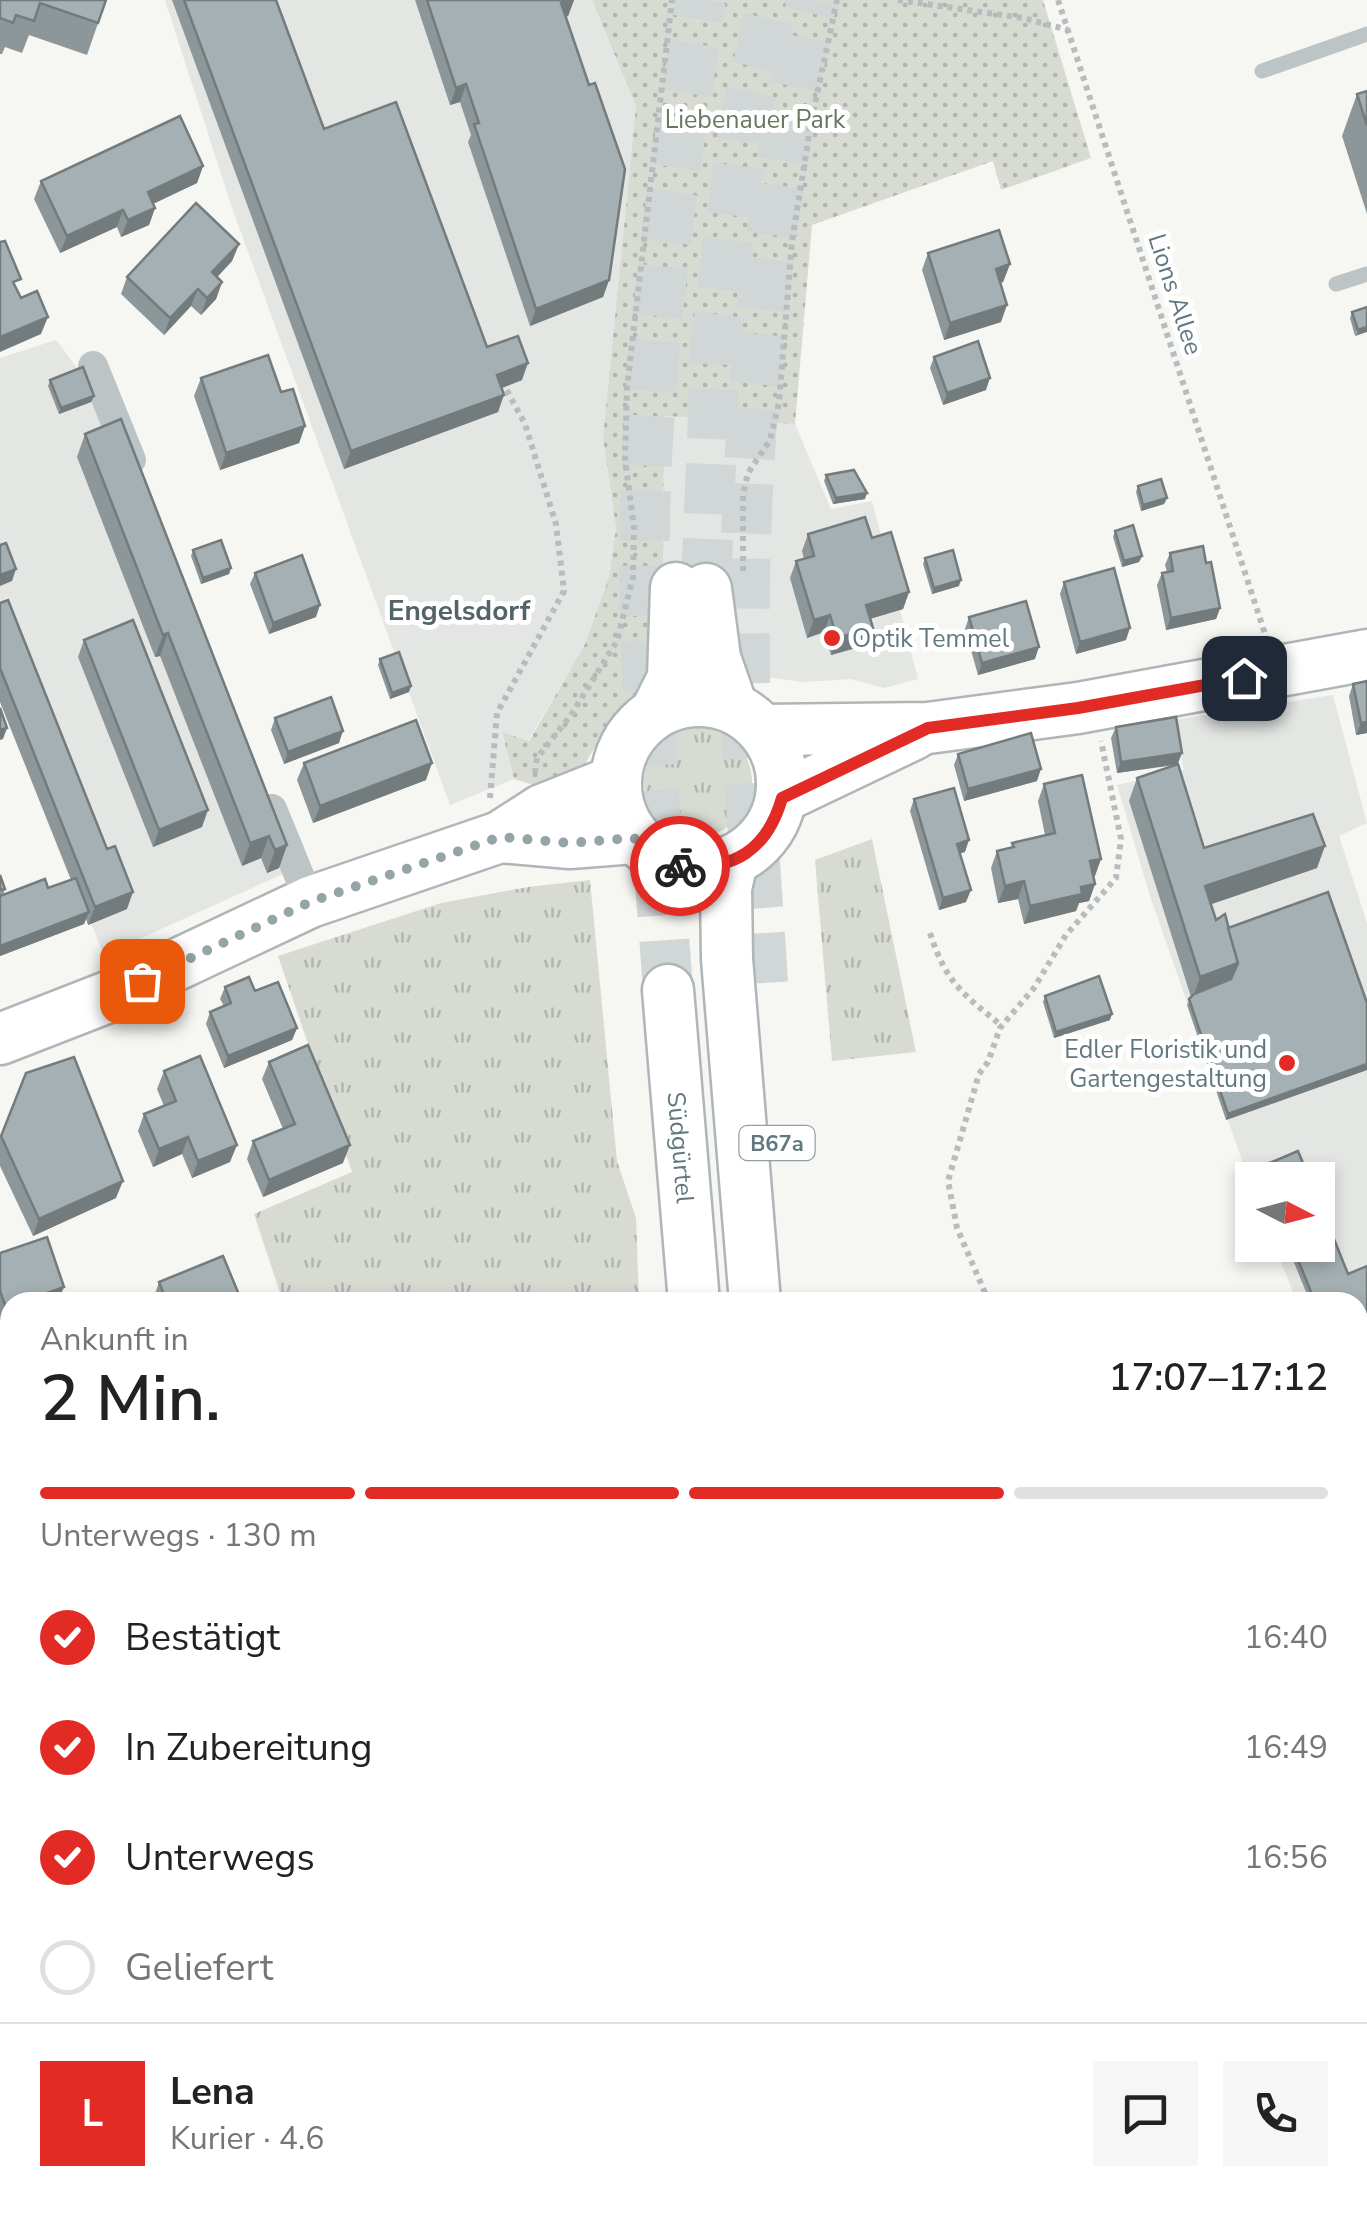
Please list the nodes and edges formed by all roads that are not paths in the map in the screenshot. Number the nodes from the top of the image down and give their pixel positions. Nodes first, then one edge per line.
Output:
1 (1367, 34) edge
2 (1262, 71) dead end
3 (1367, 274) edge
4 (1336, 284) dead end
5 (92, 366) dead end
6 (144, 493) edge
7 (1367, 654) edge
8 (656, 712) junction
9 (747, 718) junction
10 (928, 728) junction
11 (615, 782) junction
12 (262, 784) edge
13 (782, 798) junction
14 (498, 837) junction
15 (634, 838) junction
16 (732, 862) junction
17 (678, 866) junction
18 (310, 902) junction
19 (763, 983) tunnel mouth
20 (668, 990) tunnel mouth
21 (0, 1038) edge
22 (693, 1292) edge
23 (724, 1292) edge
24 (754, 1292) edge
25 (789, 1292) edge

1 - 2 lane
3 - 4 lane
5 - 6 street
7 - 10 main road
8 - 9 main road
8 - 9 main road
8 - 11 main road
9 - 10 main road
9 - 13 main road
10 - 13 main road
11 - 14 main road
11 - 15 main road
12 - 18 street
13 - 16 main road
14 - 15 main road
14 - 18 main road
15 - 17 main road
16 - 17 main road
16 - 24 main road
17 - 23 main road
18 - 21 main road
19 - 25 main road, B67a
20 - 22 main road, Südgürtel

